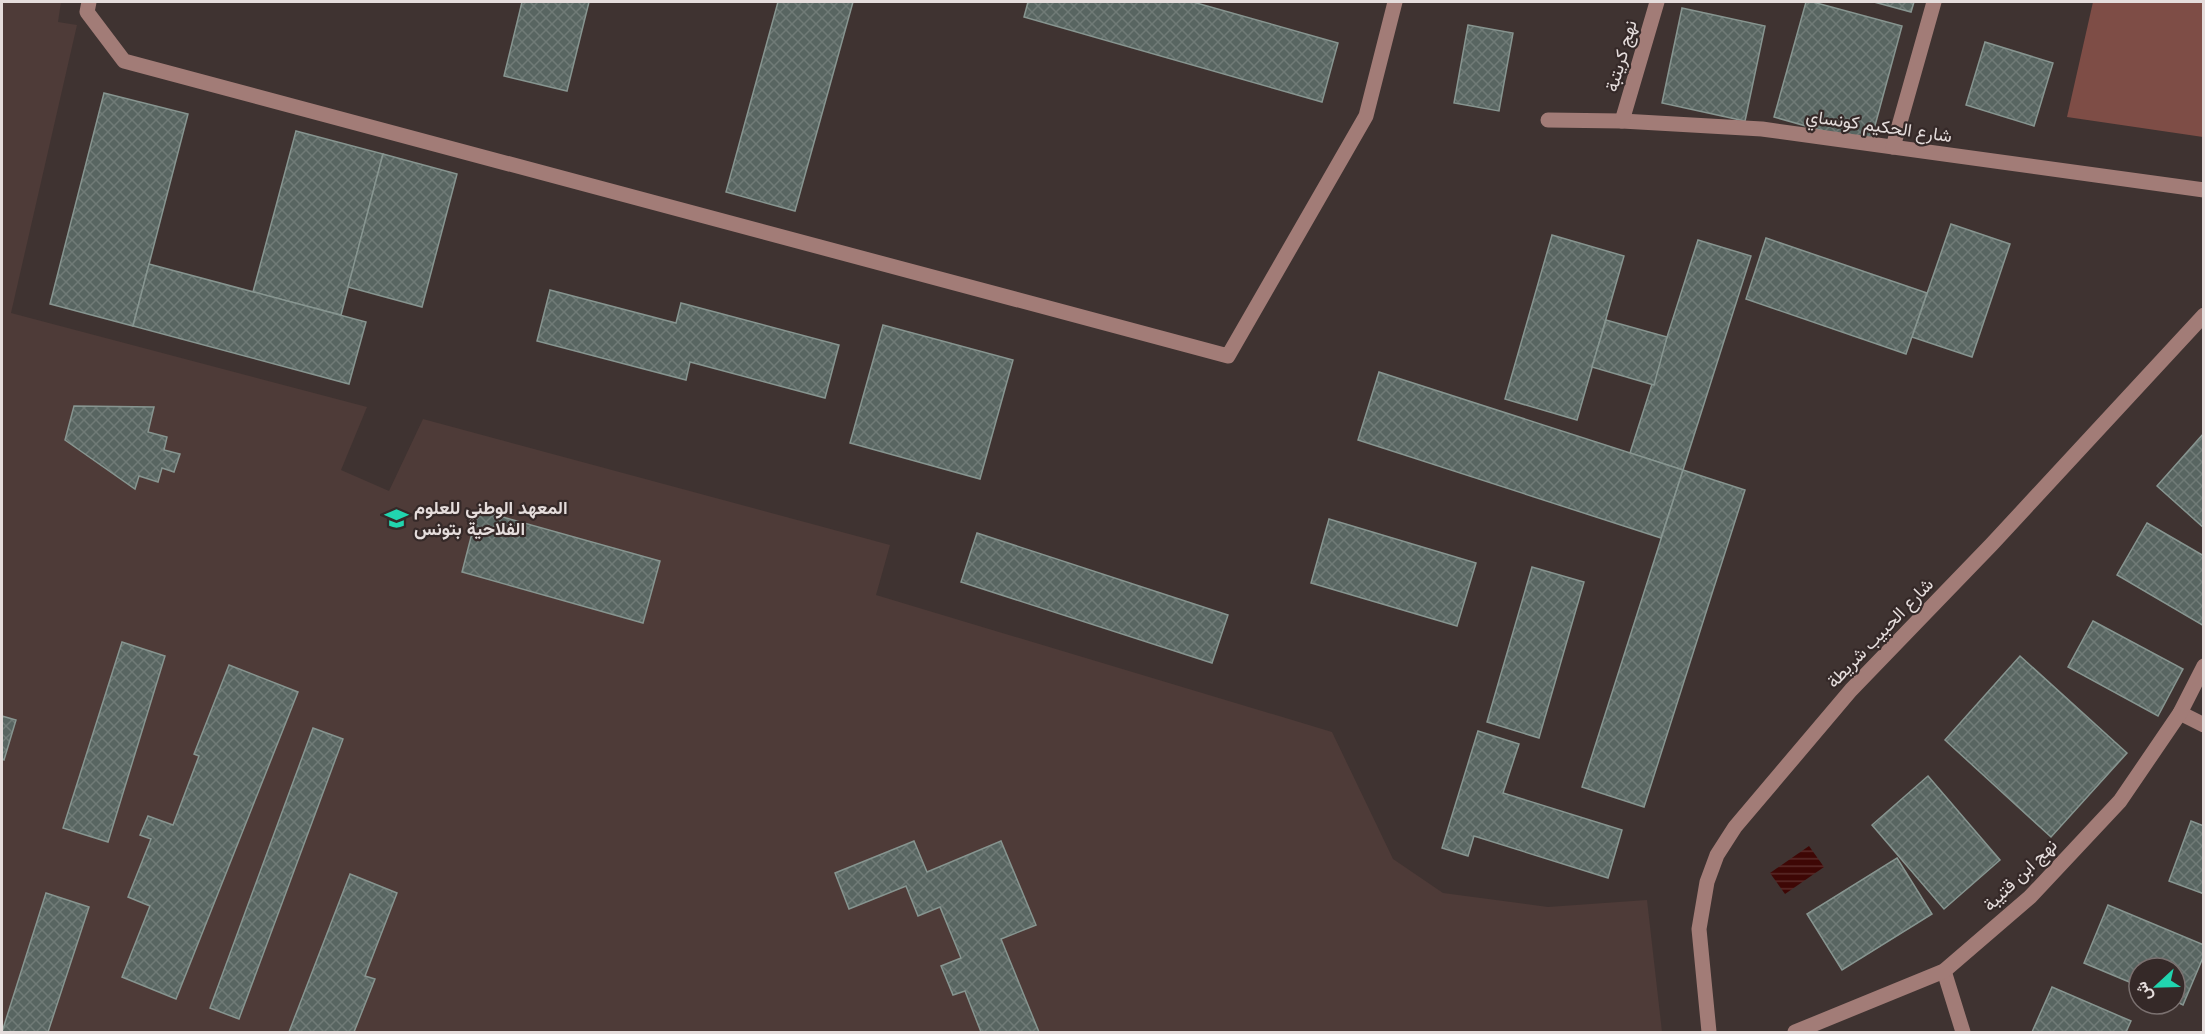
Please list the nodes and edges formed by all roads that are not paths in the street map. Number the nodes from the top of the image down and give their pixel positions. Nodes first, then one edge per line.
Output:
1 (89, 2) edge
2 (1395, 2) edge
3 (1657, 2) edge
4 (1934, 2) edge
5 (1548, 120) dead end
6 (1622, 121) junction
7 (1893, 147) junction
8 (2204, 190) edge
9 (2204, 315) edge
10 (2204, 666) edge
11 (2180, 713) junction
12 (2204, 725) edge
13 (1944, 971) junction
14 (1708, 1032) edge
15 (1796, 1032) edge
16 (1964, 1032) edge

1 - 2 street
3 - 6 street, نهج كريتبة
4 - 7 street
5 - 6 street, شارع الحكيم كونساي
6 - 7 street, شارع الحكيم كونساي
7 - 8 street, شارع الحكيم كونساي
9 - 14 street, شارع الحبيب شريطة
10 - 11 street, نهج ابن قتيبة
11 - 12 street
11 - 13 street, نهج ابن قتيبة
13 - 15 street, نهج ابن قتيبة
13 - 16 street

